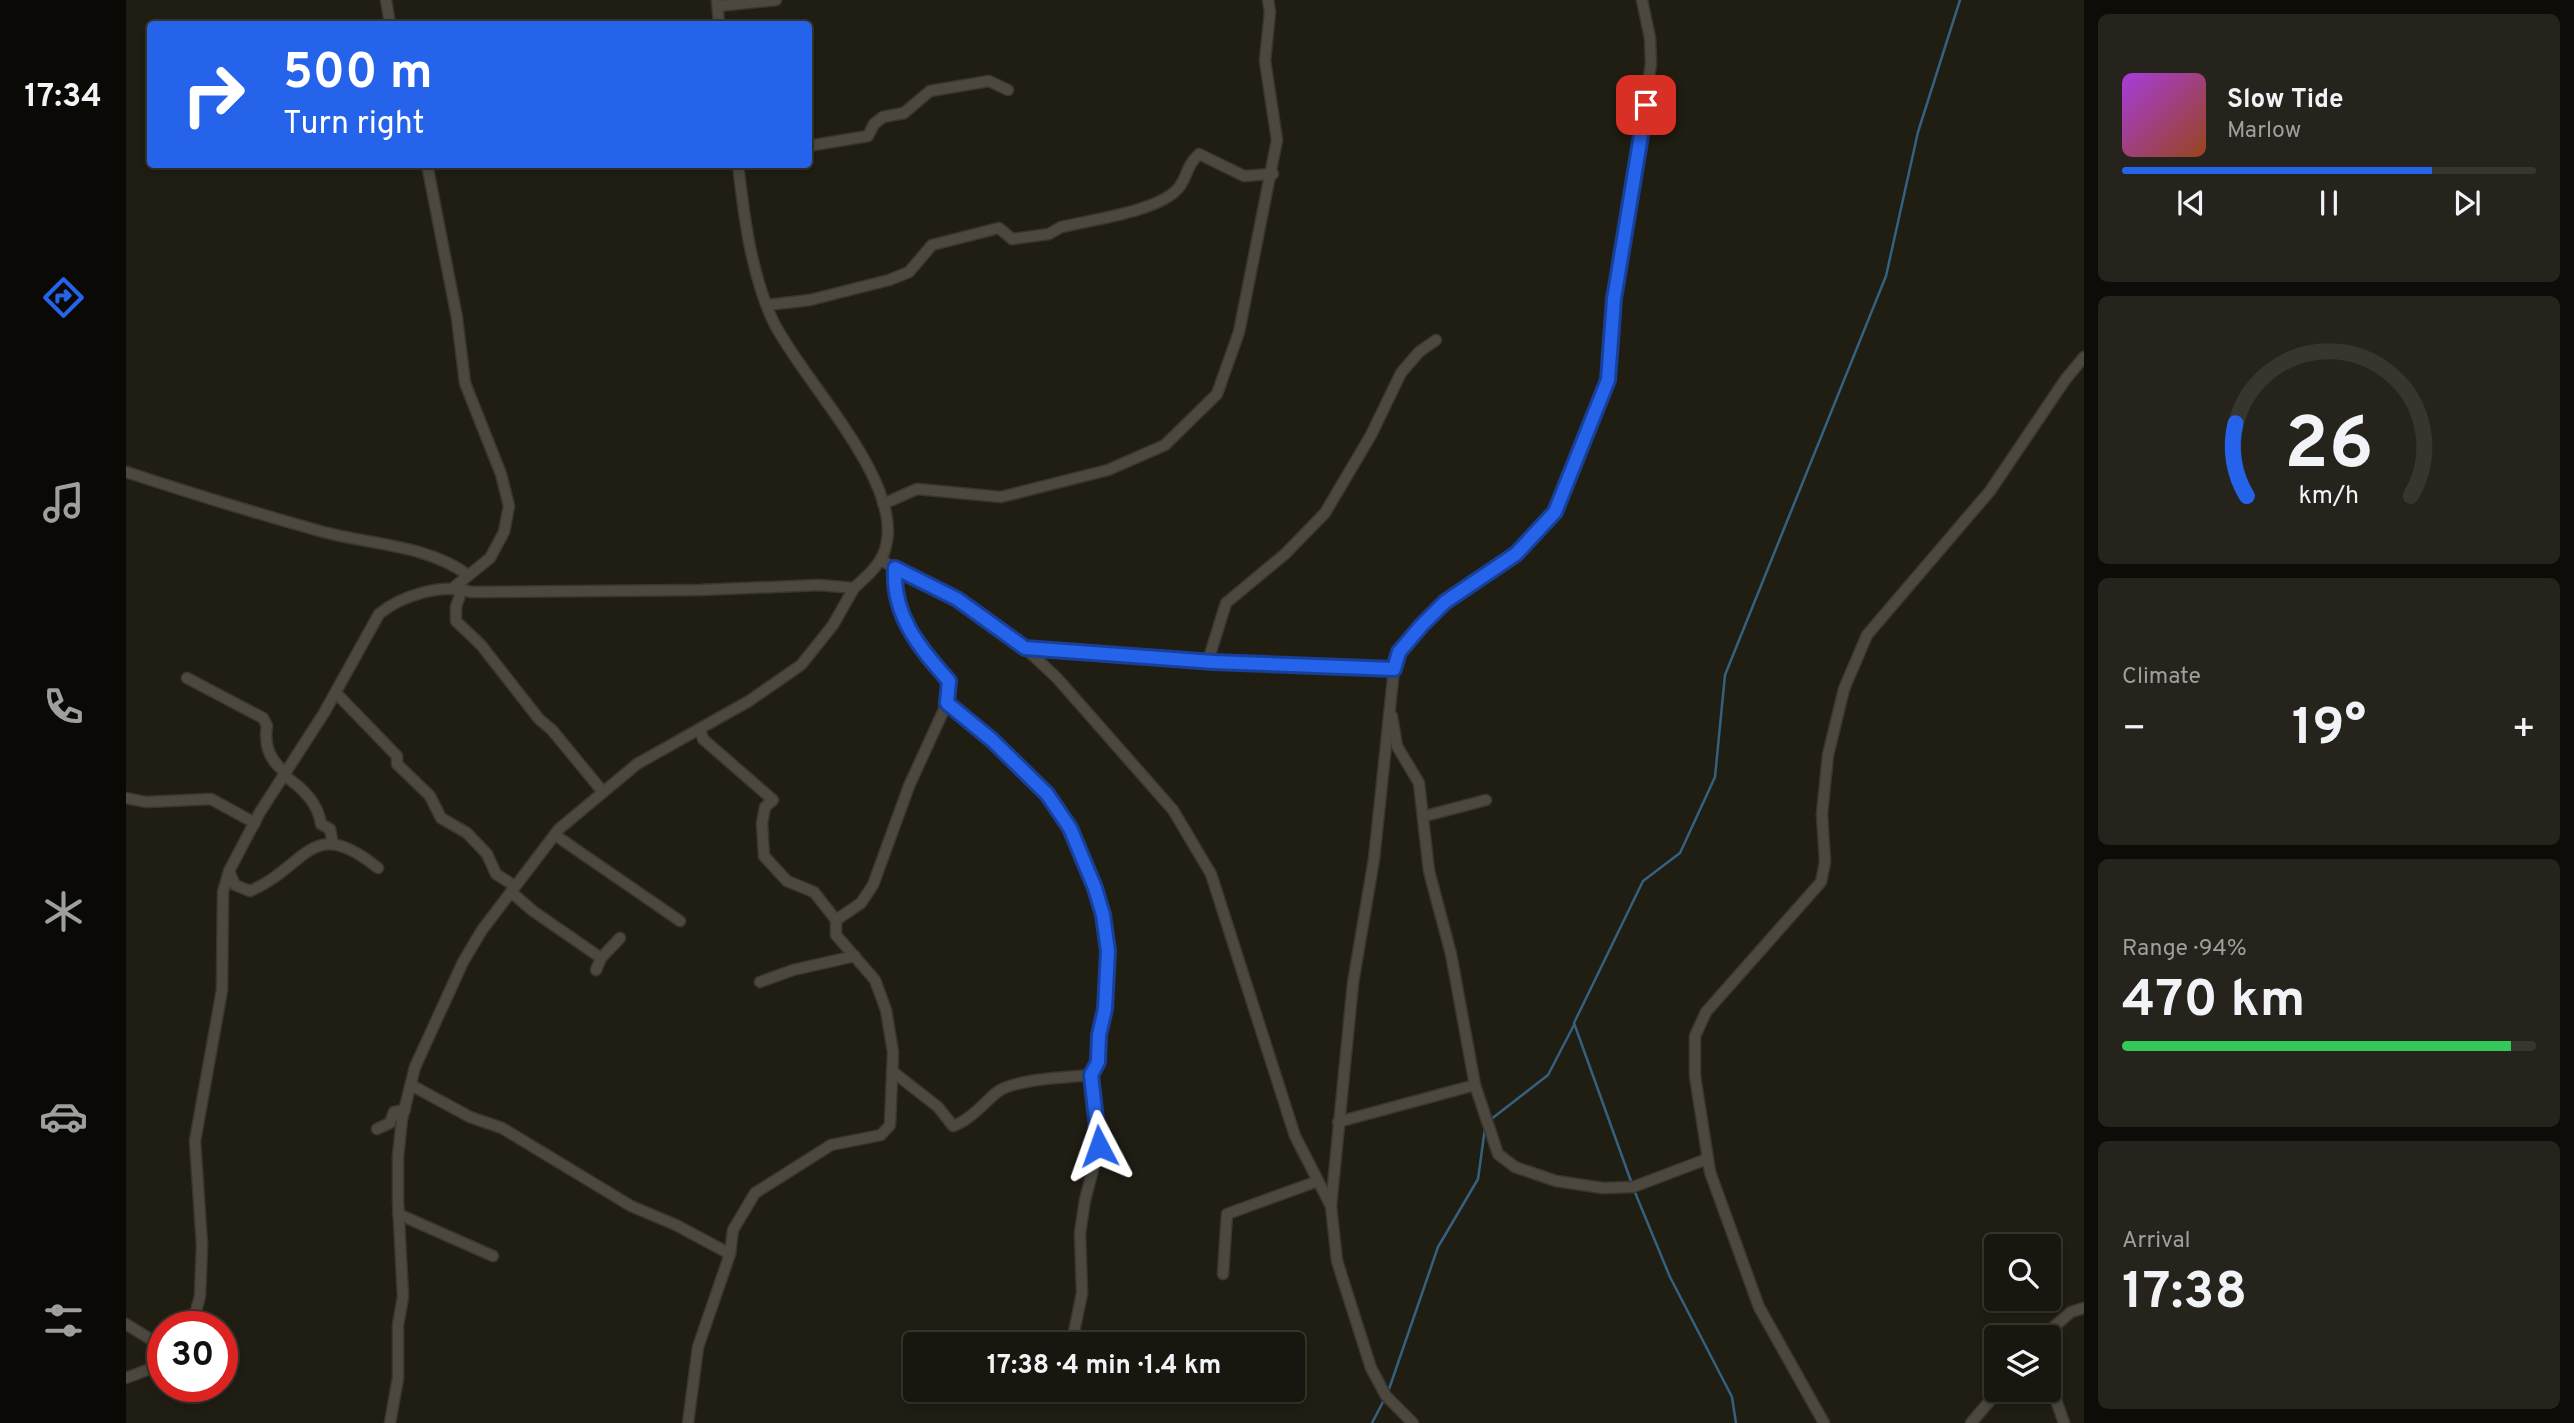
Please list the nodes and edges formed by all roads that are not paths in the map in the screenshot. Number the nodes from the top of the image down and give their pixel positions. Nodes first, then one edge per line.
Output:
1 (386, 0) edge
2 (776, 0) edge
3 (1268, 0) edge
4 (1642, 0) edge
5 (717, 3) edge
6 (390, 21) edge
7 (719, 21) edge
8 (1008, 90) dead end
9 (812, 145) edge
10 (428, 168) edge
11 (739, 168) edge
12 (1273, 174) junction
13 (767, 305) junction
14 (1436, 340) dead end
15 (2084, 357) edge
16 (126, 472) edge
17 (883, 504) junction
18 (881, 560) junction
19 (895, 568) junction
20 (468, 575) junction
21 (458, 588) junction
22 (854, 588) junction
23 (1025, 648) junction
24 (1208, 661) junction
25 (1393, 673) junction
26 (187, 678) dead end
27 (336, 693) junction
28 (947, 703) junction
29 (701, 729) junction
30 (284, 773) junction
31 (603, 792) junction
32 (126, 798) edge
33 (1486, 800) dead end
34 (1425, 816) junction
35 (255, 822) junction
36 (555, 835) junction
37 (333, 844) junction
38 (378, 868) dead end
39 (229, 871) junction
40 (513, 889) junction
41 (836, 920) junction
42 (680, 921) dead end
43 (620, 938) dead end
44 (855, 956) junction
45 (601, 958) junction
46 (596, 970) dead end
47 (760, 982) dead end
48 (892, 1071) junction
49 (1091, 1075) junction
50 (411, 1084) junction
51 (1475, 1085) junction
52 (405, 1110) junction
53 (1338, 1122) junction
54 (377, 1129) dead end
55 (1707, 1159) junction
56 (1318, 1181) junction
57 (1331, 1206) junction
58 (398, 1214) junction
59 (730, 1254) junction
60 (493, 1256) dead end
61 (1223, 1274) dead end
62 (2084, 1307) edge
63 (196, 1311) edge
64 (126, 1324) edge
65 (2056, 1325) edge
66 (1074, 1332) edge
67 (147, 1337) edge
68 (147, 1370) edge
69 (126, 1378) edge
70 (1989, 1402) edge
71 (2057, 1402) edge
72 (390, 1423) edge
73 (688, 1423) edge
74 (1413, 1423) edge
75 (1824, 1423) edge
76 (1971, 1423) edge
77 (2064, 1423) edge

1 - 6 street
2 - 5 street
3 - 12 street
4 - 25 street
5 - 7 street
8 - 9 street
10 - 20 street
11 - 13 street
12 - 13 street
12 - 17 street
13 - 17 street
14 - 24 street
15 - 55 street
16 - 20 street
17 - 18 street
18 - 19 street
18 - 22 street
19 - 23 street
19 - 28 street
20 - 21 street
21 - 22 street
21 - 27 street
21 - 31 street
22 - 29 street
23 - 24 street
23 - 56 street
24 - 25 street
25 - 34 street
25 - 53 street
26 - 30 street
27 - 30 street
27 - 40 street
28 - 41 street
28 - 49 street
29 - 31 street
29 - 41 street
30 - 35 street
30 - 37 street
31 - 36 street
32 - 35 street
33 - 34 street
34 - 51 street
35 - 39 street
36 - 40 street
36 - 42 street
37 - 38 street
37 - 39 street
39 - 63 street
40 - 45 street
40 - 50 street
41 - 44 street
43 - 45 street
44 - 47 street
44 - 48 street
45 - 46 street
48 - 49 street
48 - 59 street
49 - 66 street
50 - 52 street
50 - 59 street
51 - 53 street
51 - 55 street
52 - 54 street
52 - 58 street
53 - 57 street
55 - 75 street
56 - 57 street
56 - 61 street
57 - 74 street
58 - 60 street
58 - 72 street
59 - 73 street
62 - 65 street
64 - 67 street
68 - 69 street
70 - 76 street
71 - 77 street

